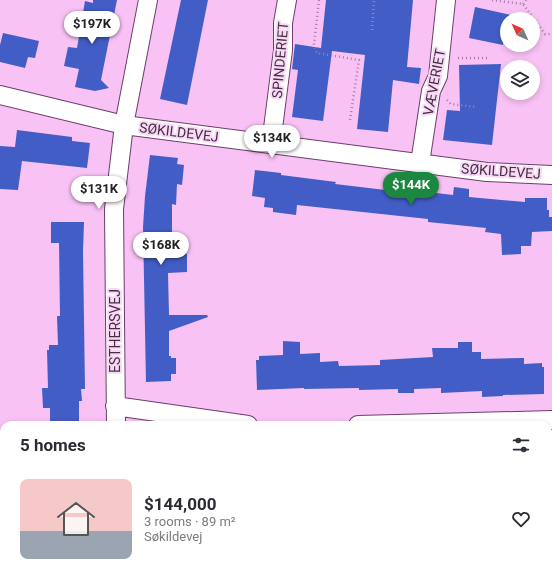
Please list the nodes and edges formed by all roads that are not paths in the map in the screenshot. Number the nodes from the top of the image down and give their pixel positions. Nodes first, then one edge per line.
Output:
1 (148, 0) edge
2 (287, 0) edge
3 (446, 0) edge
4 (0, 95) edge
5 (124, 125) junction
6 (271, 144) junction
7 (420, 163) junction
8 (552, 175) edge
9 (115, 406) junction
10 (552, 420) edge
11 (116, 421) edge
12 (220, 421) edge
13 (513, 421) edge

1 - 5 street, ESTHERSVEJ
2 - 6 street, SPINDERIET
3 - 7 street, VÆVERIET
4 - 5 street, SØKILDEVEJ
5 - 6 street, SØKILDEVEJ
5 - 9 street, ESTHERSVEJ
6 - 7 street, SØKILDEVEJ
7 - 8 street, SØKILDEVEJ
9 - 11 street, ESTHERSVEJ
9 - 12 street
10 - 13 street

